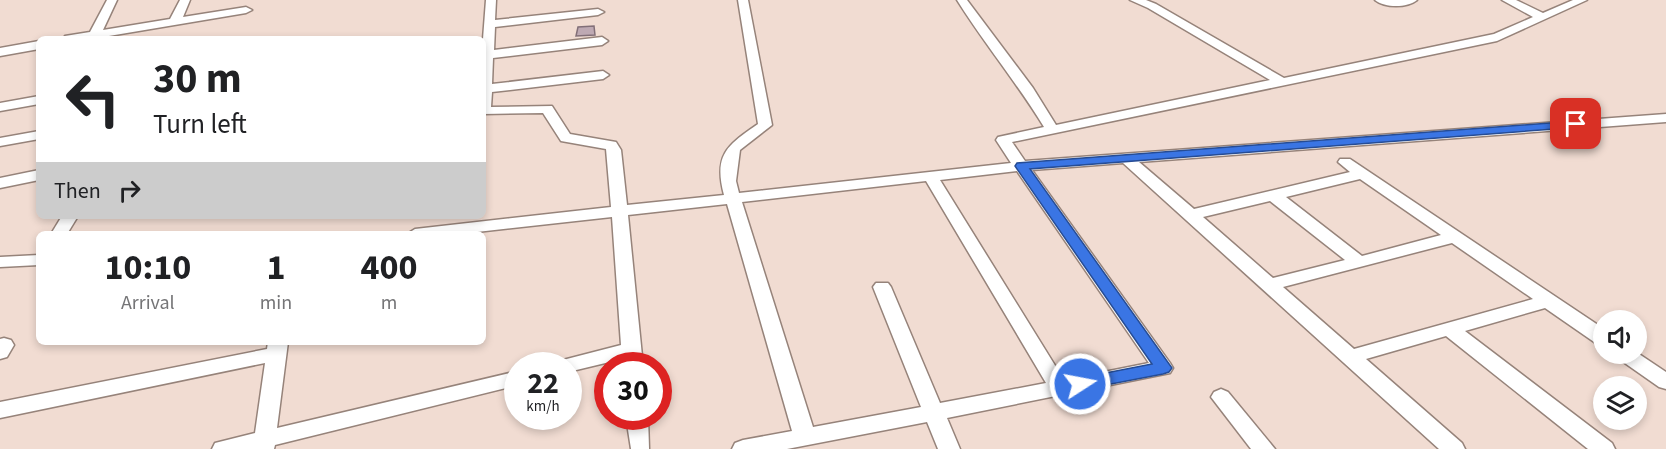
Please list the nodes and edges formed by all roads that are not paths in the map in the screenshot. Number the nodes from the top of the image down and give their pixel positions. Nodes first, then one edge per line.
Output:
1 (112, 0) edge
2 (185, 0) edge
3 (491, 0) edge
4 (743, 0) edge
5 (962, 0) edge
6 (1135, 0) edge
7 (1380, 0) edge
8 (1412, 0) edge
9 (1507, 0) edge
10 (1582, 0) edge
11 (246, 10) dead end
12 (598, 12) dead end
13 (1542, 17) junction
14 (175, 21) junction
15 (489, 24) junction
16 (133, 33) edge
17 (95, 34) junction
18 (85, 36) edge
19 (602, 41) dead end
20 (36, 46) edge
21 (0, 52) edge
22 (487, 55) junction
23 (486, 72) edge
24 (603, 75) dead end
25 (1282, 82) junction
26 (486, 89) edge
27 (36, 101) edge
28 (0, 107) edge
29 (486, 110) edge
30 (1666, 118) edge
31 (1052, 129) junction
32 (36, 136) edge
33 (0, 142) edge
34 (1126, 158) junction
35 (1344, 162) dead end
36 (1021, 166) junction
37 (1363, 174) junction
38 (36, 176) edge
39 (930, 176) junction
40 (0, 183) edge
41 (1274, 196) junction
42 (732, 198) junction
43 (619, 211) junction
44 (1191, 215) junction
45 (442, 231) edge
46 (1455, 237) junction
47 (36, 260) edge
48 (0, 262) edge
49 (1359, 262) junction
50 (1269, 285) junction
51 (882, 287) dead end
52 (1548, 301) junction
53 (1449, 329) junction
54 (1593, 332) edge
55 (278, 348) edge
56 (631, 352) edge
57 (1350, 357) junction
58 (1640, 364) edge
59 (504, 382) edge
60 (1666, 382) edge
61 (1059, 388) junction
62 (1221, 397) dead end
63 (0, 410) edge
64 (934, 412) junction
65 (637, 430) edge
66 (805, 437) junction
67 (264, 444) edge
68 (636, 448) edge
69 (223, 449) edge
70 (742, 449) edge
71 (949, 449) edge
72 (1264, 449) edge
73 (1454, 449) edge
74 (1604, 449) edge

1 - 17 street
2 - 14 street
3 - 15 street
4 - 42 street
5 - 31 street
6 - 25 street
7 - 8 street
9 - 13 street
10 - 13 street
11 - 14 street
12 - 15 street
13 - 25 street
14 - 16 street
15 - 22 street
16 - 17 street
17 - 18 street
19 - 22 street
20 - 21 street
22 - 23 street
24 - 26 street
25 - 31 street
27 - 28 street
29 - 43 street
30 - 34 street
31 - 36 street
32 - 33 street
34 - 36 street
34 - 44 street
35 - 37 street
36 - 39 street
36 - 61 street
37 - 41 street
37 - 46 street
38 - 40 street
39 - 42 street
39 - 61 street
41 - 44 street
41 - 49 street
42 - 43 street
42 - 66 street
43 - 45 street
43 - 56 street
44 - 50 street
46 - 49 street
46 - 52 street
47 - 48 street
49 - 50 street
50 - 57 street
51 - 64 street
52 - 53 street
52 - 54 street
53 - 57 street
53 - 74 street
55 - 63 street
55 - 67 street
57 - 73 street
58 - 60 street
59 - 67 street
61 - 64 street
62 - 72 street
64 - 66 street
64 - 71 street
65 - 68 street
66 - 70 street
67 - 69 street

